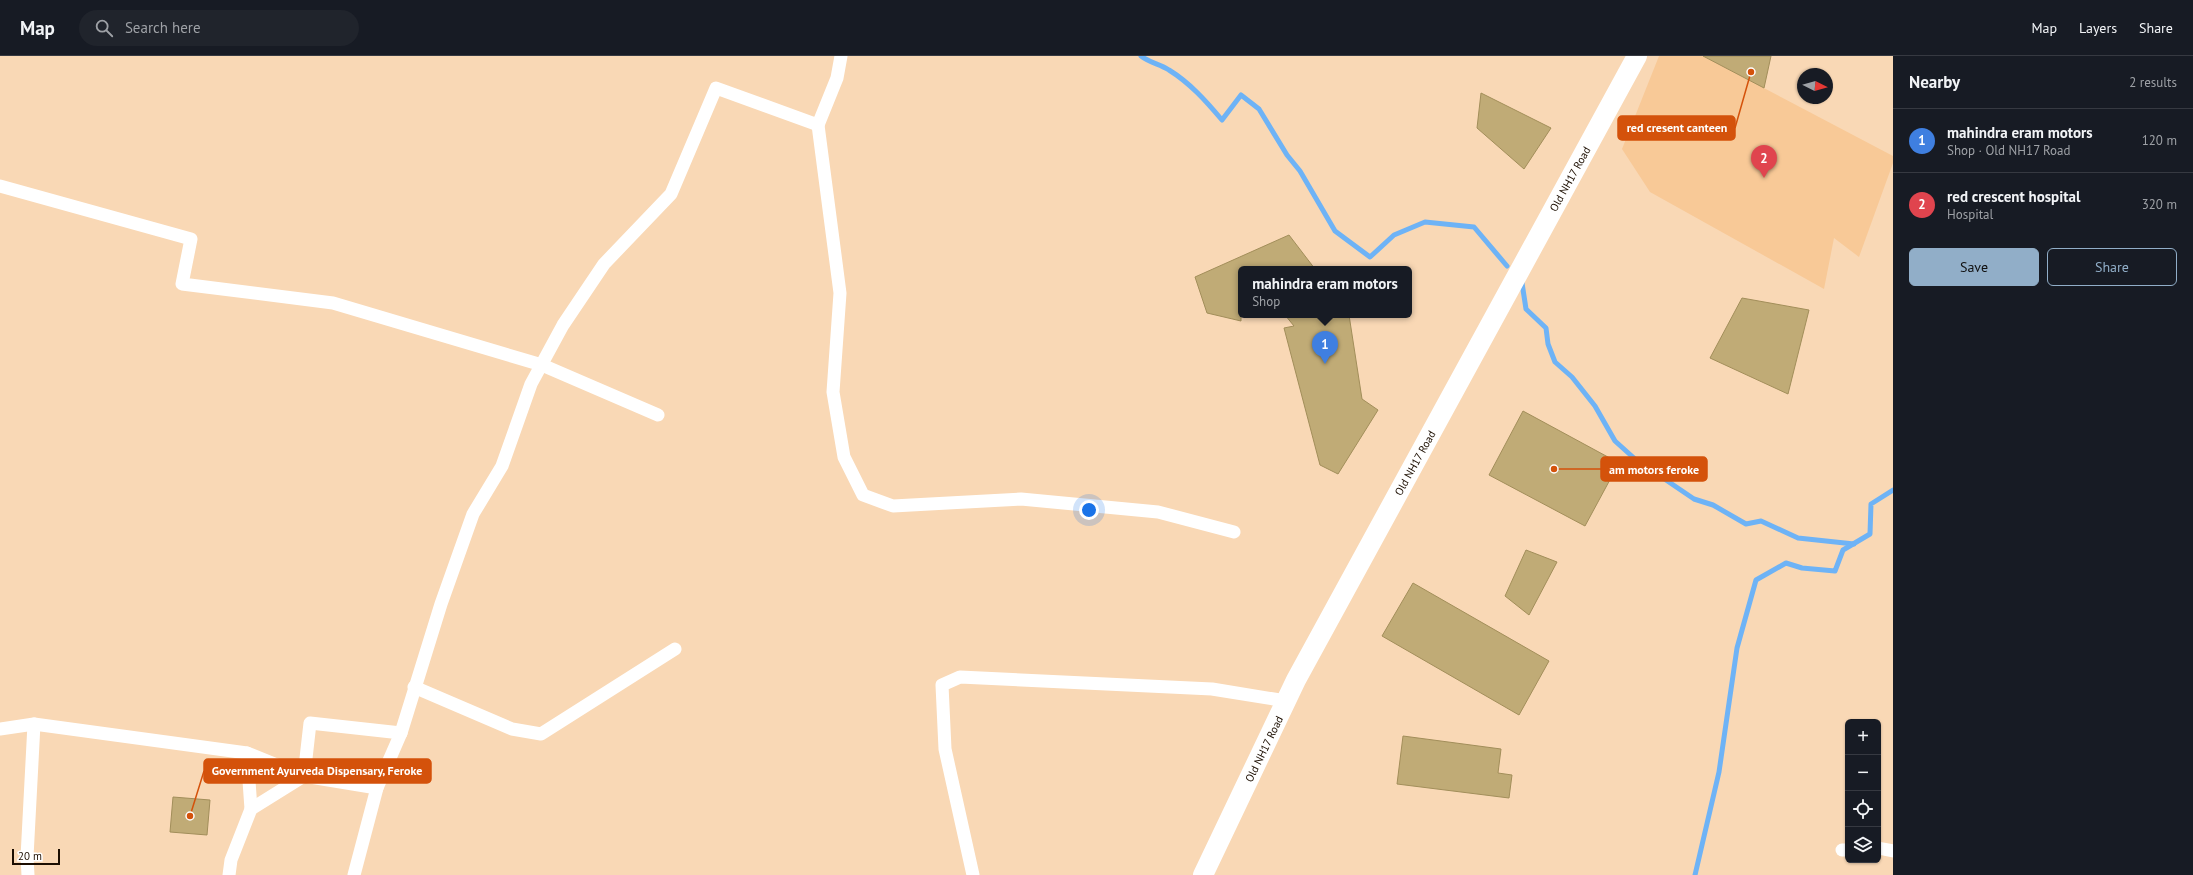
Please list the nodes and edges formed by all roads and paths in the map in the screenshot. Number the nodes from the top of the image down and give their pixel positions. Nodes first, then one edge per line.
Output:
1 (841, 56) edge
2 (1637, 56) edge
3 (818, 125) junction
4 (0, 186) edge
5 (542, 365) junction
6 (658, 415) dead end
7 (1234, 532) dead end
8 (675, 649) dead end
9 (414, 687) junction
10 (1286, 701) junction
11 (34, 724) junction
12 (0, 729) edge
13 (401, 733) junction
14 (247, 753) junction
15 (304, 776) junction
16 (377, 788) junction
17 (251, 809) junction
18 (1881, 849) edge
19 (1893, 851) edge
20 (28, 875) edge
21 (229, 875) edge
22 (354, 875) edge
23 (973, 875) edge
24 (1203, 875) edge

1 - 3 street
2 - 10 main road, Old NH17 Road
3 - 5 street
3 - 7 street
4 - 5 street
5 - 6 street
5 - 9 street
8 - 9 street
9 - 13 street
10 - 23 street
10 - 24 main road, Old NH17 Road
11 - 12 street
11 - 14 street
11 - 20 street
13 - 15 street
13 - 16 street
14 - 15 street
14 - 17 street
15 - 16 street
15 - 17 street
16 - 22 street
17 - 21 street
18 - 19 street

